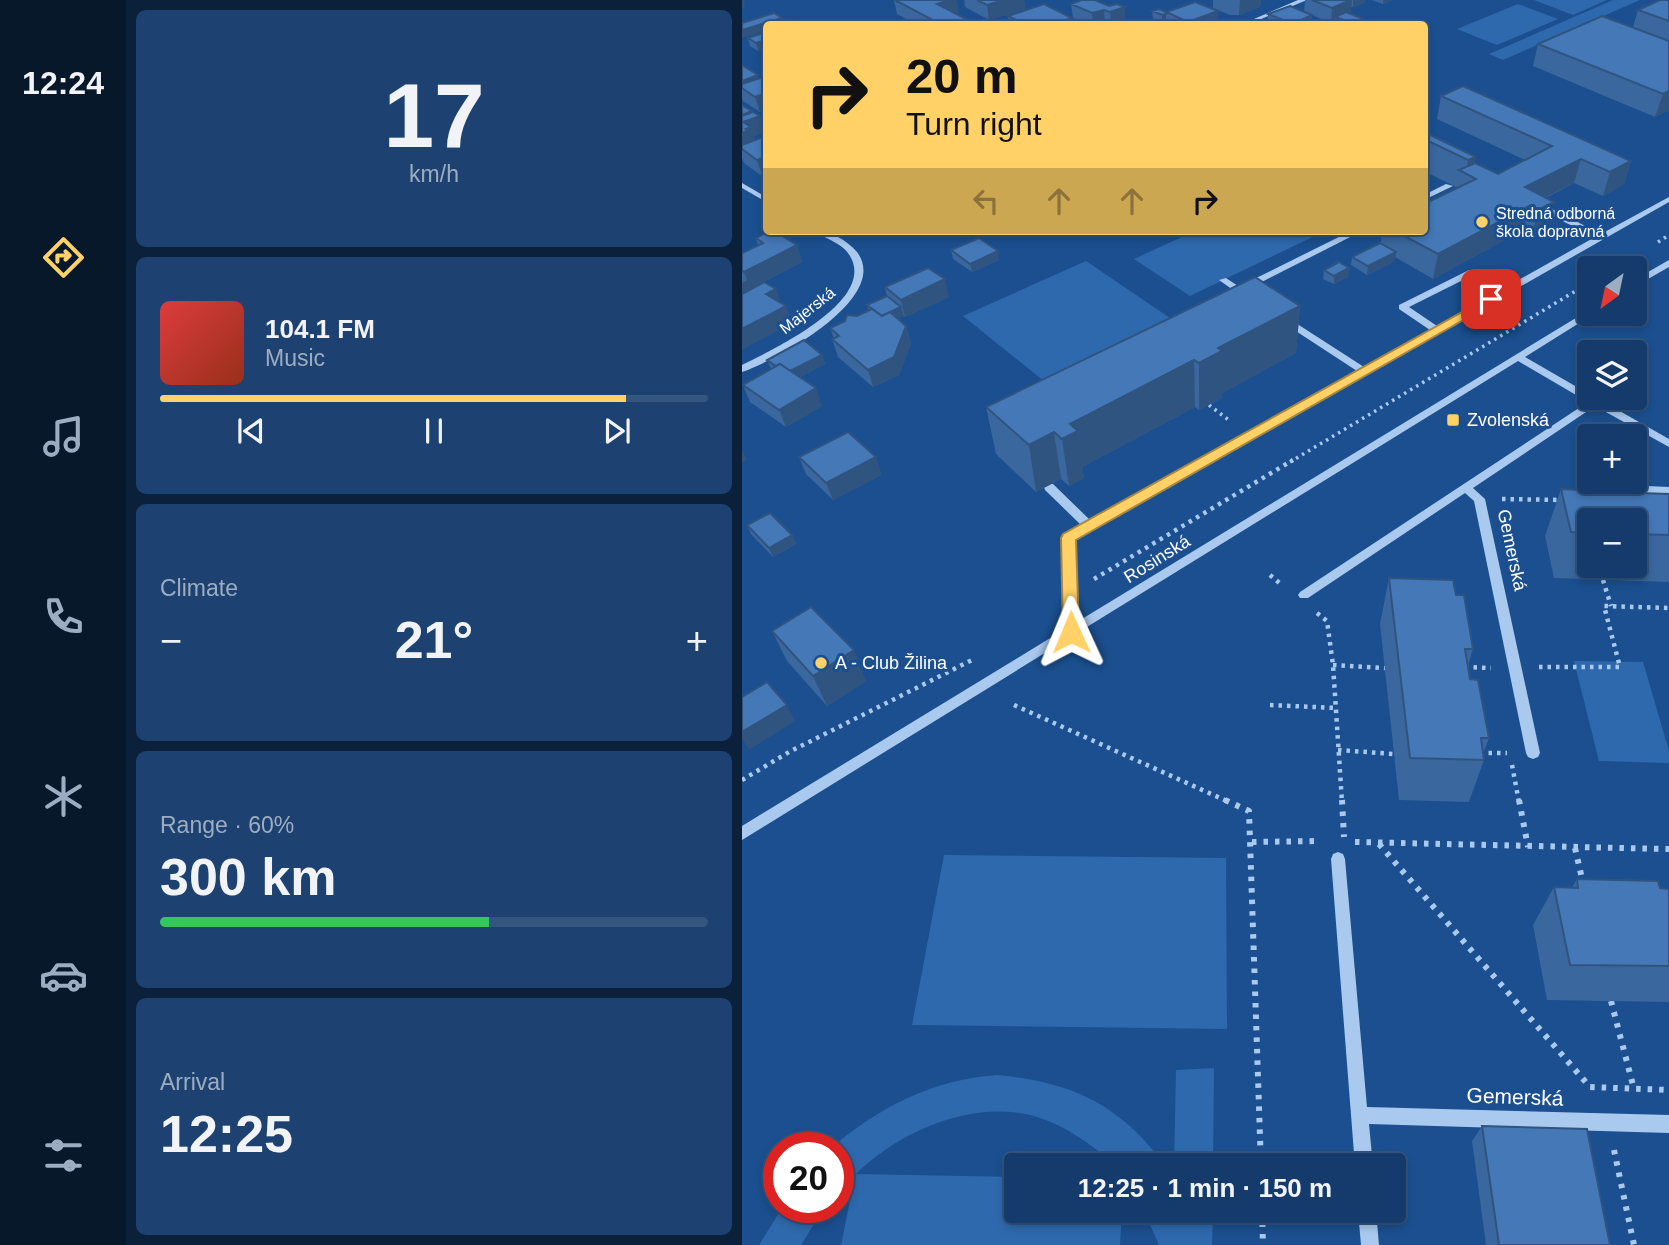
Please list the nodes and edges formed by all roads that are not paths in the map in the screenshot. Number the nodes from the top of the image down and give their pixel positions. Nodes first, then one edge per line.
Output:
1 (1287, 0) edge
2 (1304, 0) edge
3 (1295, 4) junction
4 (1252, 21) edge
5 (742, 185) edge
6 (1450, 186) dead end
7 (1428, 188) edge
8 (1437, 192) junction
9 (1428, 196) edge
10 (763, 198) edge
11 (1669, 199) edge
12 (1545, 209) edge
13 (826, 235) edge
14 (1351, 235) edge
15 (1601, 237) junction
16 (1669, 263) edge
17 (1472, 272) dead end
18 (1647, 276) edge
19 (1223, 280) dead end
20 (1242, 293) junction
21 (1234, 301) edge
22 (1258, 303) edge
23 (1270, 310) edge
24 (1577, 320) edge
25 (1437, 330) junction
26 (1518, 357) junction
27 (742, 369) edge
28 (1364, 371) junction
29 (1577, 392) edge
30 (1582, 410) edge
31 (1608, 410) edge
32 (1669, 444) edge
33 (1464, 487) junction
34 (1049, 488) dead end
35 (1647, 490) edge
36 (1669, 491) edge
37 (1089, 526) junction
38 (1306, 600) road end
39 (1071, 632) junction
40 (1533, 753) dead end
41 (742, 834) edge
42 (1338, 859) dead end
43 (1360, 1115) junction
44 (1669, 1124) edge
45 (1363, 1153) edge
46 (1368, 1223) edge
47 (1370, 1245) edge

1 - 3 street
2 - 3 street
3 - 4 street
5 - 10 street
6 - 8 street
7 - 8 street
8 - 9 street
11 - 15 street
12 - 15 street
13 - 27 street, Majerská
14 - 20 street
15 - 25 street
16 - 18 street
17 - 25 street
19 - 20 street
20 - 21 street
20 - 22 street
23 - 28 street
24 - 26 street, Rosinská
25 - 28 street
26 - 29 street
26 - 39 street, Rosinská
28 - 37 street
30 - 33 street
31 - 32 street
33 - 38 street
33 - 40 street, Gemerská
34 - 37 street
35 - 36 street
37 - 39 street
39 - 41 street, Rosinská
42 - 43 street
43 - 44 street, Gemerská
43 - 45 street
46 - 47 street

